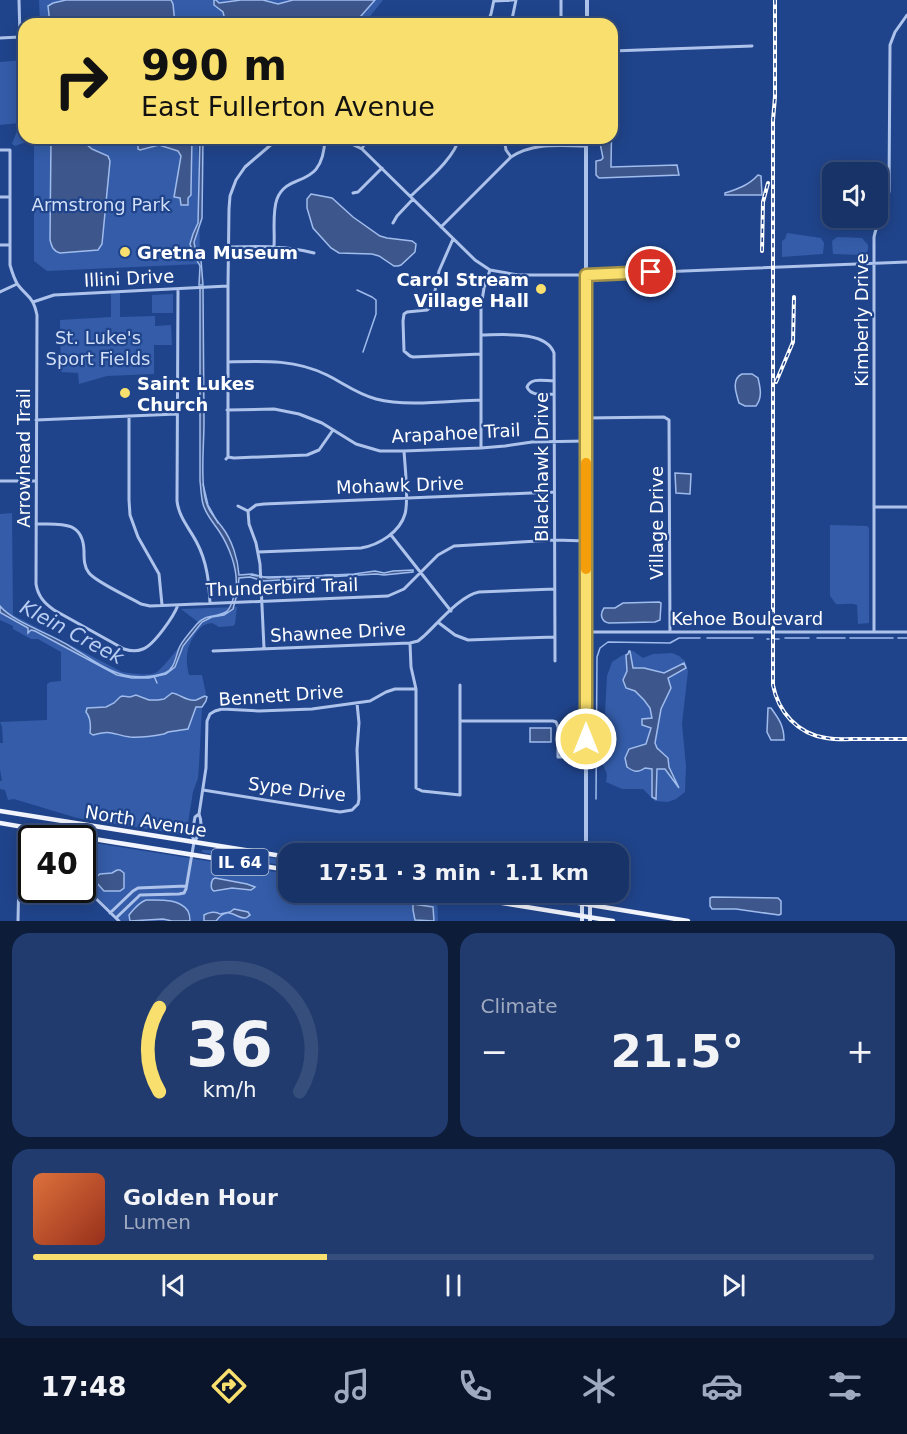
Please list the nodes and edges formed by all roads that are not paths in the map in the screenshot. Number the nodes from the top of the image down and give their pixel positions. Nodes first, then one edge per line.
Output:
1 (19, 0) edge
2 (494, 0) edge
3 (515, 0) edge
4 (561, 0) edge
5 (587, 0) edge
6 (907, 15) edge
7 (19, 18) edge
8 (489, 18) edge
9 (512, 18) edge
10 (561, 18) edge
11 (587, 18) edge
12 (18, 37) edge
13 (0, 38) edge
14 (752, 46) dead end
15 (618, 51) edge
16 (271, 144) edge
17 (324, 144) edge
18 (352, 144) edge
19 (364, 144) edge
20 (458, 144) edge
21 (505, 144) edge
22 (586, 146) joint
23 (362, 149) junction
24 (0, 150) edge
25 (511, 158) junction
26 (382, 168) junction
27 (353, 193) dead end
28 (0, 197) edge
29 (10, 198) junction
30 (412, 198) junction
31 (393, 223) dead end
32 (441, 227) junction
33 (453, 239) junction
34 (0, 245) edge
35 (10, 245) junction
36 (274, 246) junction
37 (228, 248) junction
38 (314, 253) dead end
39 (907, 262) edge
40 (874, 264) junction
41 (490, 270) junction
42 (586, 275) junction
43 (17, 284) junction
44 (228, 286) junction
45 (178, 289) junction
46 (0, 292) edge
47 (33, 302) junction
48 (481, 335) junction
49 (556, 344) dead end
50 (551, 347) junction
51 (481, 354) junction
52 (228, 362) junction
53 (554, 381) junction
54 (554, 394) junction
55 (481, 399) junction
56 (227, 410) junction
57 (177, 414) junction
58 (129, 416) junction
59 (586, 418) junction
60 (36, 420) junction
61 (333, 430) junction
62 (554, 441) junction
63 (586, 441) junction
64 (481, 448) junction
65 (404, 451) junction
66 (0, 481) edge
67 (36, 481) junction
68 (554, 492) junction
69 (406, 499) junction
70 (238, 506) dead end
71 (874, 507) junction
72 (907, 507) edge
73 (248, 511) junction
74 (36, 524) junction
75 (391, 535) junction
76 (555, 540) junction
77 (586, 541) junction
78 (258, 552) junction
79 (420, 573) junction
80 (555, 589) junction
81 (262, 601) junction
82 (210, 603) junction
83 (162, 605) junction
84 (178, 605) junction
85 (451, 611) junction
86 (439, 623) junction
87 (586, 632) junction
88 (670, 632) junction
89 (874, 632) junction
90 (907, 632) edge
91 (555, 637) junction
92 (410, 643) junction
93 (264, 649) junction
94 (213, 651) dead end
95 (555, 661) dead end
96 (460, 686) dead end
97 (416, 689) junction
98 (357, 703) junction
99 (460, 721) junction
100 (586, 758) junction
101 (202, 790) junction
102 (0, 811) edge
103 (199, 814) junction
104 (0, 823) edge
105 (194, 842) junction
106 (586, 843) edge
107 (192, 854) junction
108 (278, 855) edge
109 (278, 868) edge
110 (187, 885) junction
111 (166, 887) junction
112 (166, 894) junction
113 (96, 899) edge
114 (18, 903) edge
115 (497, 903) edge
116 (577, 903) edge
117 (582, 904) junction
118 (590, 905) junction
119 (110, 913) junction
120 (582, 918) edge
121 (590, 919) edge
122 (117, 920) edge
123 (603, 920) edge
124 (18, 921) edge
125 (613, 921) edge
126 (688, 921) edge

1 - 7 street
2 - 3 street
2 - 8 street
3 - 9 street
4 - 10 street
5 - 11 street
6 - 40 street, Kimberly Drive
12 - 13 street
14 - 15 street
16 - 37 street
17 - 36 street
18 - 23 street
19 - 23 street
20 - 30 street
21 - 25 street
22 - 25 street
22 - 42 street
23 - 26 street
24 - 29 street
25 - 32 street
26 - 27 street
26 - 30 street
28 - 29 street
29 - 35 street
30 - 31 street
30 - 32 street
32 - 33 street
33 - 41 street
33 - 51 street
34 - 35 street
35 - 43 street
36 - 37 street
36 - 38 street
37 - 44 street
39 - 40 street
40 - 42 street
40 - 71 street, Kimberly Drive
41 - 42 street
41 - 48 street
42 - 59 street
43 - 46 street
43 - 47 street
44 - 45 street, Illini Drive
44 - 52 street
45 - 47 street, Illini Drive
45 - 57 street
47 - 60 street, Arrowhead Trail
48 - 50 street
48 - 51 street
49 - 50 street
50 - 53 street, Blackhawk Drive
51 - 55 street
52 - 55 street
52 - 56 street
53 - 54 street, Blackhawk Drive
53 - 54 street
54 - 62 street, Blackhawk Drive
55 - 64 street
56 - 61 street, Arapahoe Trail
56 - 61 street
57 - 58 street
57 - 82 street
58 - 60 street
58 - 83 street
59 - 63 street
59 - 88 street, Village Drive
60 - 67 street, Arrowhead Trail
61 - 65 street, Arapahoe Trail
62 - 63 street, Arapahoe Trail
62 - 64 street, Arapahoe Trail
62 - 68 street, Blackhawk Drive
63 - 77 street
64 - 65 street, Arapahoe Trail
65 - 69 street
66 - 67 street
67 - 74 street, Arrowhead Trail
68 - 69 street, Mohawk Drive
68 - 76 street, Blackhawk Drive
69 - 73 street, Mohawk Drive
69 - 75 street
70 - 73 street
71 - 72 street
71 - 89 street, Kimberly Drive
73 - 78 street
74 - 83 street, Thunderbird Trail
74 - 84 street, Arrowhead Trail
75 - 78 street
75 - 79 street
76 - 77 street, Thunderbird Trail
76 - 79 street, Thunderbird Trail
76 - 80 street, Blackhawk Drive
77 - 87 street
78 - 81 street
79 - 81 street, Thunderbird Trail
79 - 85 street
80 - 85 street, Shawnee Drive
80 - 91 street, Blackhawk Drive
81 - 82 street, Thunderbird Trail
81 - 93 street
82 - 84 street, Thunderbird Trail
83 - 84 street, Thunderbird Trail
85 - 86 street, Shawnee Drive
86 - 91 street
86 - 92 street, Shawnee Drive
87 - 88 street, Kehoe Boulevard
87 - 100 street
88 - 89 street, Kehoe Boulevard
89 - 90 street, Kehoe Boulevard
91 - 95 street, Blackhawk Drive
92 - 93 street, Shawnee Drive
92 - 97 street
93 - 94 street, Shawnee Drive
96 - 99 street
97 - 98 street, Bennett Drive
97 - 99 street
98 - 101 street, Bennett Drive
98 - 101 street, Sype Drive
99 - 100 street
100 - 106 street
101 - 103 street, Bennett Drive
102 - 105 main road, North Avenue / IL 64
103 - 105 street, Bennett Drive
103 - 105 street, Bennett Drive
104 - 107 main road, North Avenue / IL 64
105 - 107 street
105 - 108 main road, North Avenue / IL 64
107 - 109 main road, North Avenue / IL 64
107 - 110 street
110 - 111 street
110 - 112 street
111 - 112 street
111 - 119 street
112 - 122 street
113 - 119 street
114 - 124 street
115 - 120 main road
116 - 117 main road
117 - 118 main road
117 - 120 main road
118 - 121 main road
118 - 126 main road
119 - 122 street
120 - 121 main road
121 - 123 main road
123 - 125 main road

